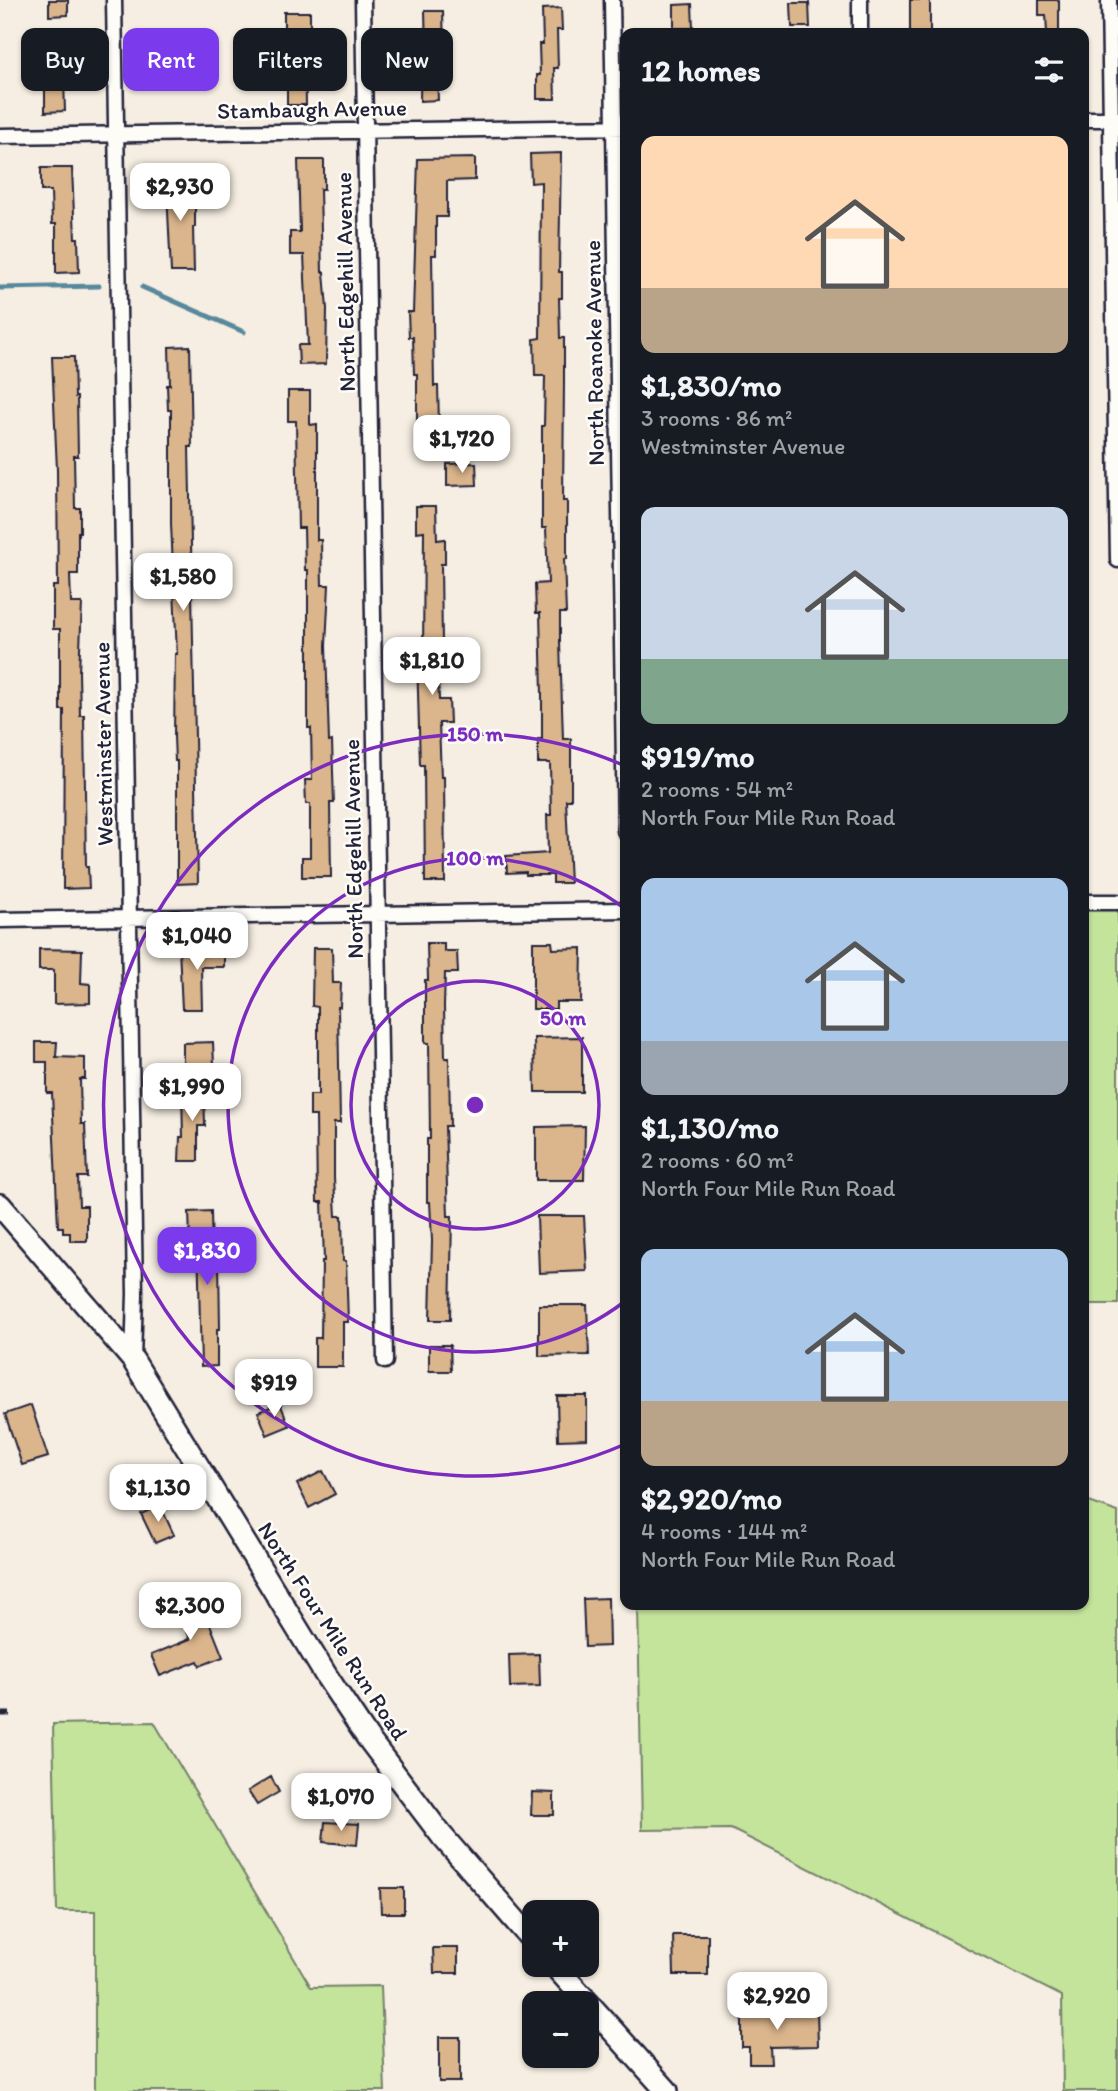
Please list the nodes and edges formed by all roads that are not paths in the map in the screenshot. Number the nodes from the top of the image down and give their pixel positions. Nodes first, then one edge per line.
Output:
1 (114, 0) edge
2 (363, 0) edge
3 (611, 0) edge
4 (860, 0) edge
5 (1109, 0) edge
6 (860, 28) edge
7 (1089, 119) edge
8 (1114, 119) edge
9 (619, 127) edge
10 (365, 130) junction
11 (116, 134) junction
12 (0, 136) edge
13 (620, 244) edge
14 (1118, 560) edge
15 (1089, 902) edge
16 (1118, 902) edge
17 (620, 910) edge
18 (377, 914) junction
19 (129, 918) junction
20 (0, 920) edge
21 (0, 1205) edge
22 (133, 1360) junction
23 (384, 1361) dead end
24 (522, 1928) edge
25 (565, 1977) edge
26 (667, 2091) edge

1 - 11 street, Westminster Avenue
2 - 10 street, North Edgehill Avenue
3 - 9 street, North Roanoke Avenue
4 - 6 street
5 - 8 street
7 - 8 street
8 - 14 street
9 - 10 street, Stambaugh Avenue
9 - 13 street, North Roanoke Avenue
10 - 11 street, Stambaugh Avenue
10 - 18 street, North Edgehill Avenue
11 - 12 street, Stambaugh Avenue
11 - 19 street, Westminster Avenue
15 - 16 street
17 - 18 street
18 - 19 street
18 - 23 street, North Edgehill Avenue
19 - 20 street
19 - 22 street, Westminster Avenue
21 - 22 street, North Four Mile Run Road
22 - 24 street, North Four Mile Run Road
25 - 26 street

